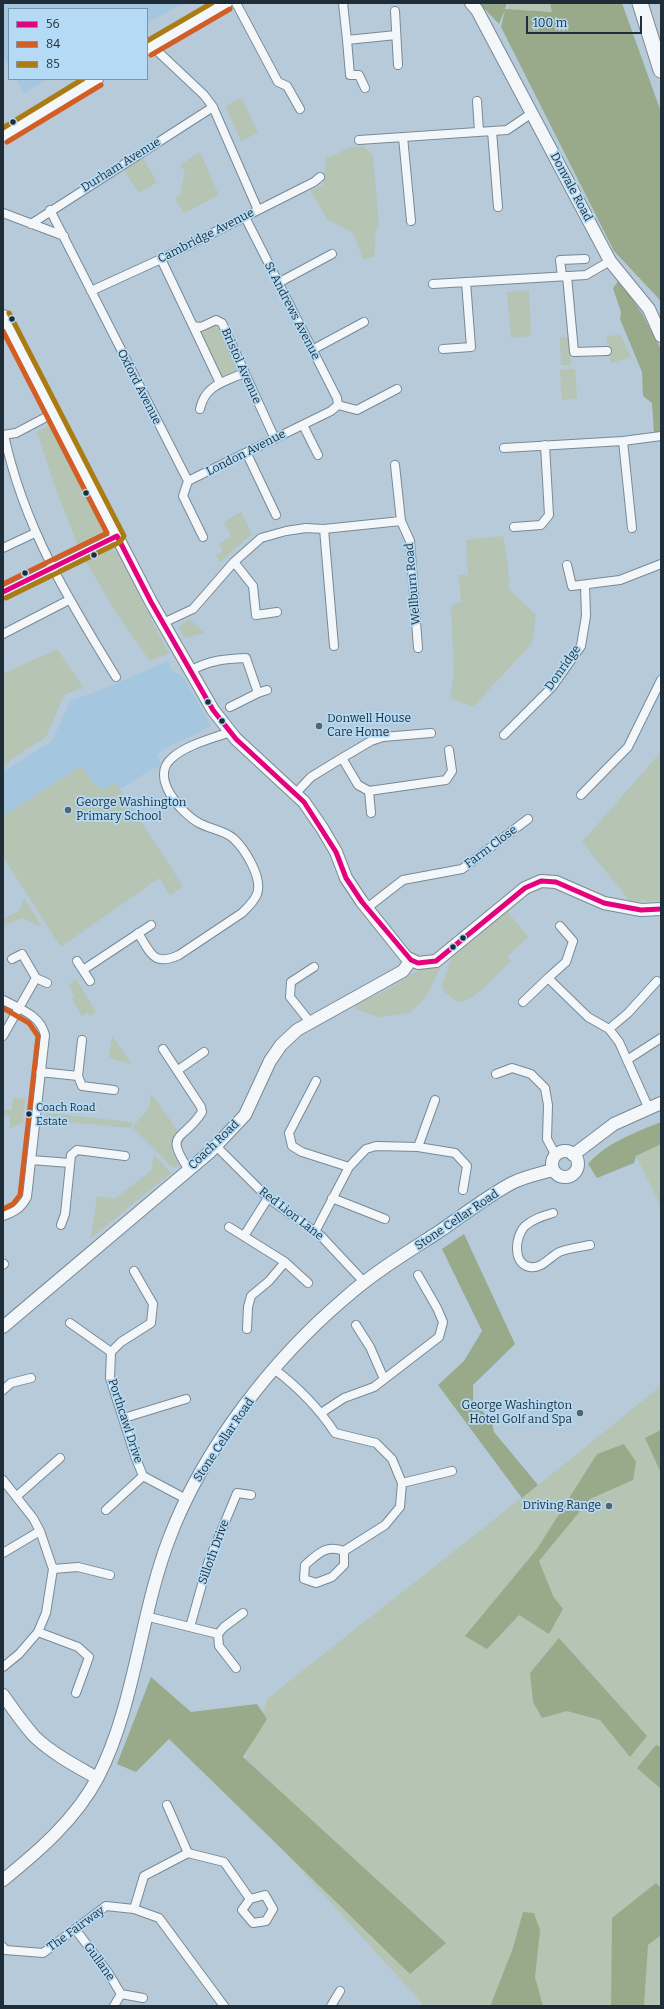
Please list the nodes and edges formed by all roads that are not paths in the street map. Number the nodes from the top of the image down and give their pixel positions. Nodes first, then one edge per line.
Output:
1 (226, 3) edge
2 (236, 3) edge
3 (343, 3) edge
4 (471, 3) edge
5 (640, 3) edge
6 (395, 11) dead end
7 (396, 35) junction
8 (347, 40) junction
9 (149, 48) edge
10 (398, 65) dead end
11 (661, 70) edge
12 (95, 80) edge
13 (364, 88) dead end
14 (477, 102) dead end
15 (213, 107) junction
16 (300, 109) dead end
17 (532, 113) junction
18 (479, 131) junction
19 (492, 131) junction
20 (3, 136) edge
21 (403, 137) junction
22 (359, 140) dead end
23 (320, 177) dead end
24 (498, 207) dead end
25 (50, 210) junction
26 (258, 210) junction
27 (3, 213) edge
28 (245, 217) junction
29 (411, 222) dead end
30 (31, 224) junction
31 (64, 236) junction
32 (332, 254) dead end
33 (161, 259) junction
34 (585, 259) dead end
35 (610, 261) junction
36 (565, 276) junction
37 (466, 282) junction
38 (278, 283) junction
39 (433, 284) dead end
40 (91, 291) junction
41 (3, 316) edge
42 (364, 322) dead end
43 (193, 326) junction
44 (661, 336) edge
45 (443, 349) dead end
46 (312, 350) junction
47 (607, 351) dead end
48 (244, 373) junction
49 (220, 384) junction
50 (397, 389) dead end
51 (338, 405) junction
52 (200, 409) dead end
53 (54, 413) junction
54 (303, 425) junction
55 (4, 435) edge
56 (661, 436) edge
57 (275, 439) junction
58 (623, 441) junction
59 (545, 446) junction
60 (504, 448) dead end
61 (247, 454) junction
62 (318, 455) dead end
63 (394, 465) dead end
64 (188, 481) junction
65 (276, 515) dead end
66 (402, 521) junction
67 (514, 527) dead end
68 (632, 528) dead end
69 (324, 529) junction
70 (35, 533) junction
71 (118, 536) junction
72 (203, 537) dead end
73 (3, 548) edge
74 (234, 562) junction
75 (661, 564) edge
76 (567, 565) dead end
77 (51, 568) junction
78 (585, 585) junction
79 (3, 592) edge
80 (69, 600) junction
81 (277, 612) dead end
82 (163, 624) junction
83 (3, 634) edge
84 (334, 646) dead end
85 (418, 648) dead end
86 (190, 671) junction
87 (116, 677) dead end
88 (661, 680) edge
89 (266, 690) dead end
90 (258, 693) junction
91 (230, 707) dead end
92 (230, 732) junction
93 (431, 733) dead end
94 (504, 735) dead end
95 (449, 750) dead end
96 (342, 758) junction
97 (369, 791) junction
98 (294, 794) junction
99 (581, 795) dead end
100 (371, 813) dead end
101 (528, 819) dead end
102 (367, 908) junction
103 (661, 909) edge
104 (151, 925) dead end
105 (560, 926) dead end
106 (138, 933) junction
107 (12, 959) dead end
108 (411, 960) junction
109 (77, 961) dead end
110 (314, 967) dead end
111 (82, 970) junction
112 (36, 978) junction
113 (548, 978) junction
114 (90, 981) dead end
115 (657, 981) dead end
116 (47, 983) dead end
117 (3, 1000) edge
118 (523, 1002) dead end
119 (18, 1008) junction
120 (310, 1022) junction
121 (609, 1029) junction
122 (3, 1036) edge
123 (661, 1038) edge
124 (82, 1040) dead end
125 (163, 1048) dead end
126 (204, 1052) dead end
127 (627, 1060) junction
128 (178, 1070) junction
129 (40, 1072) junction
130 (496, 1074) dead end
131 (78, 1076) junction
132 (316, 1082) dead end
133 (114, 1090) dead end
134 (435, 1100) dead end
135 (661, 1103) edge
136 (648, 1109) junction
137 (216, 1146) junction
138 (418, 1146) junction
139 (555, 1154) junction
140 (573, 1155) junction
141 (125, 1156) dead end
142 (31, 1160) junction
143 (70, 1163) junction
144 (349, 1167) junction
145 (189, 1170) junction
146 (552, 1170) junction
147 (463, 1190) dead end
148 (268, 1198) junction
149 (332, 1198) junction
150 (553, 1213) dead end
151 (3, 1216) edge
152 (385, 1219) dead end
153 (61, 1225) dead end
154 (229, 1227) dead end
155 (315, 1232) junction
156 (244, 1236) junction
157 (590, 1245) dead end
158 (285, 1262) junction
159 (134, 1271) dead end
160 (418, 1275) dead end
161 (308, 1283) dead end
162 (365, 1283) junction
163 (70, 1323) dead end
164 (356, 1324) dead end
165 (3, 1328) edge
166 (247, 1329) dead end
167 (111, 1352) junction
168 (274, 1368) junction
169 (31, 1378) dead end
170 (384, 1379) junction
171 (3, 1390) edge
172 (186, 1399) dead end
173 (321, 1413) junction
174 (124, 1418) junction
175 (60, 1458) dead end
176 (452, 1471) dead end
177 (143, 1476) junction
178 (3, 1480) edge
179 (402, 1483) junction
180 (251, 1495) dead end
181 (17, 1496) junction
182 (186, 1499) junction
183 (106, 1510) dead end
184 (40, 1531) junction
185 (344, 1551) junction
186 (3, 1553) edge
187 (53, 1569) junction
188 (110, 1575) dead end
189 (243, 1613) dead end
190 (145, 1616) junction
191 (190, 1627) junction
192 (38, 1632) junction
193 (218, 1634) junction
194 (3, 1667) edge
195 (236, 1668) dead end
196 (76, 1693) dead end
197 (3, 1694) edge
198 (97, 1778) junction
199 (168, 1805) dead end
200 (188, 1853) junction
201 (3, 1880) edge
202 (250, 1898) dead end
203 (134, 1909) junction
204 (76, 1930) junction
205 (4, 1950) edge
206 (340, 1991) dead end
207 (121, 1994) junction
208 (142, 1998) dead end
209 (114, 2006) edge
210 (224, 2006) edge
211 (331, 2006) edge

1 - 9 street
2 - 16 street
3 - 8 street
4 - 17 street, Donvale Road
5 - 11 highway
6 - 7 street
7 - 8 street
7 - 10 street
8 - 13 street
9 - 15 street
12 - 20 street
14 - 18 street
15 - 25 street, Durham Avenue
15 - 26 street
17 - 19 street
17 - 35 street, Donvale Road
18 - 19 street
18 - 21 street
19 - 24 street
21 - 22 street
21 - 29 street
23 - 26 street, Cambridge Avenue
25 - 30 street, Durham Avenue
25 - 31 street, Oxford Avenue
26 - 28 street, Cambridge Avenue
27 - 30 street
28 - 33 street, Cambridge Avenue
28 - 38 street, St Andrews Avenue
30 - 31 street
31 - 40 street, Oxford Avenue
32 - 38 street
33 - 40 street, Cambridge Avenue
33 - 43 street
34 - 36 street
35 - 36 street
35 - 44 street, Donvale Road
36 - 37 street
36 - 47 street
37 - 39 street
37 - 45 street
38 - 46 street, St Andrews Avenue
40 - 64 street, Oxford Avenue
41 - 53 street
42 - 46 street
43 - 48 street, Bristol Avenue
43 - 49 street
46 - 51 street, St Andrews Avenue
48 - 49 street
48 - 57 street, Bristol Avenue
49 - 52 street
50 - 51 street
51 - 54 street, London Avenue
53 - 55 street
53 - 71 street
54 - 57 street, London Avenue
54 - 62 street
55 - 70 street
56 - 58 street
57 - 61 street, London Avenue
58 - 59 street
58 - 68 street
59 - 60 street
59 - 67 street
61 - 64 street, London Avenue
61 - 65 street
63 - 66 street, Wellburn Road
64 - 72 street
66 - 69 street
66 - 85 street, Wellburn Road
69 - 74 street
69 - 84 street
70 - 73 street
70 - 77 street
71 - 77 street
71 - 82 street
74 - 81 street
74 - 82 street
75 - 78 street
76 - 78 street
77 - 79 street
77 - 80 street
78 - 94 street, Donridge
80 - 83 street
80 - 87 street
82 - 86 street
86 - 90 street
86 - 92 street
88 - 99 street
89 - 90 street
90 - 91 street
92 - 98 street
92 - 106 street
93 - 96 street
95 - 97 street
96 - 97 street
96 - 98 street
97 - 100 street
98 - 102 street
101 - 102 street, Farm Close
102 - 108 street
103 - 108 street
104 - 106 street
105 - 113 street
106 - 111 street
107 - 112 street
108 - 120 street, Coach Road
109 - 111 street
110 - 120 street
111 - 114 street
112 - 116 street
112 - 119 street
113 - 118 street
113 - 121 street
115 - 121 street
117 - 119 street
119 - 122 street
119 - 129 street
120 - 137 street, Coach Road
121 - 127 street
123 - 127 street
124 - 131 street
125 - 128 street
126 - 128 street
127 - 136 street
128 - 145 street
129 - 131 street
129 - 142 street
130 - 139 street
131 - 133 street
132 - 144 street
134 - 138 street
135 - 136 street
136 - 140 street
137 - 145 street, Coach Road
137 - 148 street, Red Lion Lane
138 - 144 street
138 - 147 street
139 - 140 street
139 - 146 street
140 - 146 street
141 - 143 street
142 - 143 street
142 - 151 street
143 - 153 street
144 - 149 street
145 - 165 street, Coach Road
146 - 162 street, Stone Cellar Road
148 - 155 street, Red Lion Lane
148 - 156 street
149 - 152 street
149 - 155 street
150 - 157 street
154 - 156 street
155 - 162 street, Red Lion Lane
156 - 158 street
158 - 161 street
158 - 166 street
159 - 167 street
160 - 170 street
162 - 168 street, Stone Cellar Road
163 - 167 street
164 - 170 street
167 - 174 street, Porthcawl Drive
168 - 173 street
168 - 182 street, Stone Cellar Road
169 - 171 street
170 - 173 street
172 - 174 street
173 - 179 street
174 - 177 street, Porthcawl Drive
175 - 181 street
176 - 179 street
177 - 182 street, Porthcawl Drive
177 - 183 street
178 - 181 street
179 - 185 street
180 - 191 street, Silloth Drive
181 - 184 street
182 - 190 street, Stone Cellar Road
184 - 186 street
184 - 187 street
185 - 185 street
187 - 188 street
187 - 192 street
189 - 193 street
190 - 191 street
190 - 198 street, Stone Cellar Road
191 - 193 street
192 - 194 street
192 - 196 street
193 - 195 street
197 - 198 street
198 - 201 street, Stone Cellar Road
199 - 200 street
200 - 202 street
200 - 203 street
203 - 204 street, The Fairway
203 - 210 street, The Fairway
204 - 205 street, The Fairway
204 - 207 street, Gullane
206 - 211 street
207 - 208 street, Gullane
207 - 209 street, Gullane

